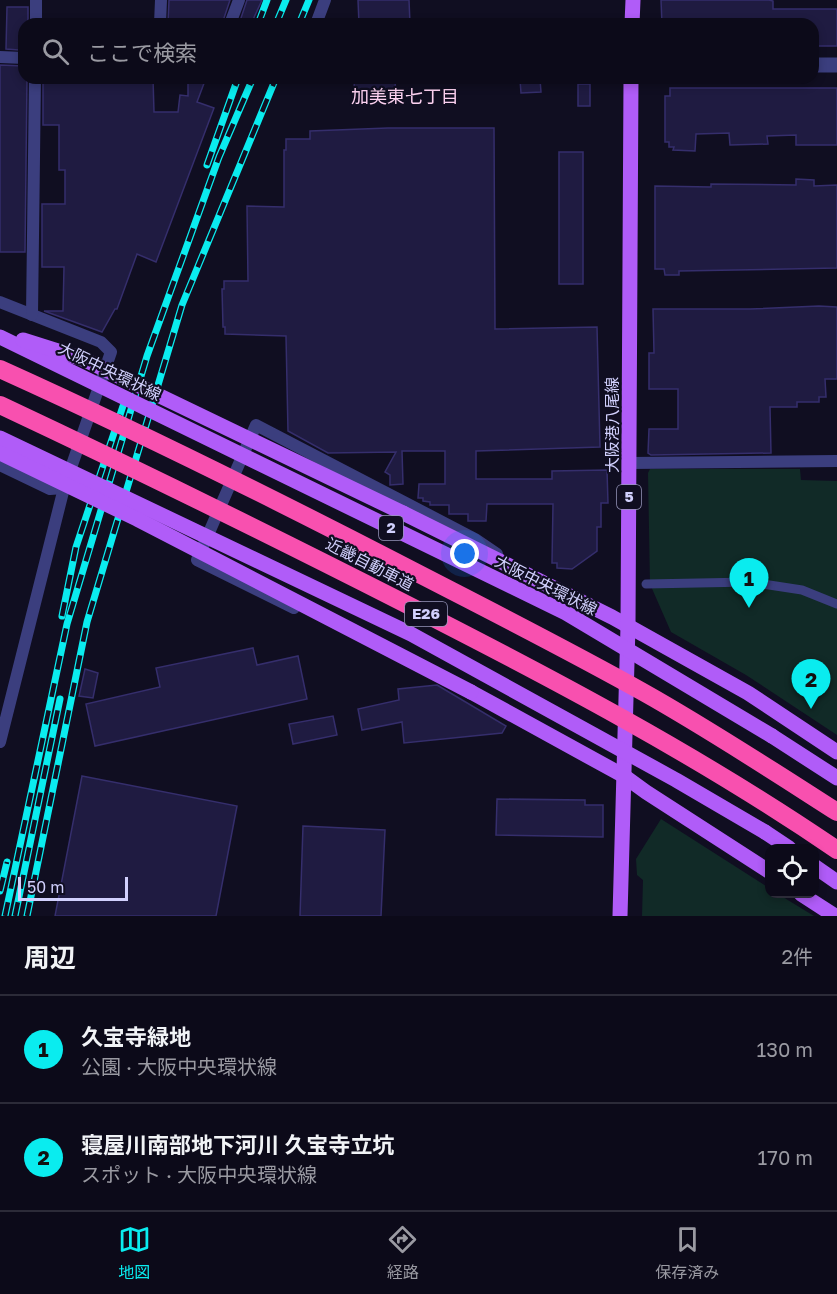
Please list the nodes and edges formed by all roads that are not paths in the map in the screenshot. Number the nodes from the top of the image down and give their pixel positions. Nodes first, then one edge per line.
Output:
1 (36, 0) edge
2 (160, 0) edge
3 (239, 0) edge
4 (326, 0) edge
5 (633, 0) edge
6 (36, 18) edge
7 (160, 18) edge
8 (232, 18) edge
9 (318, 18) edge
10 (632, 18) edge
11 (0, 57) edge
12 (18, 58) edge
13 (819, 65) edge
14 (837, 65) edge
15 (35, 84) edge
16 (631, 84) edge
17 (0, 302) edge
18 (32, 315) junction
19 (0, 332) edge
20 (0, 337) edge
21 (0, 369) edge
22 (0, 405) edge
23 (0, 438) edge
24 (0, 453) edge
25 (837, 461) edge
26 (630, 463) junction
27 (0, 465) edge
28 (64, 488) junction
29 (525, 574) junction
30 (646, 584) dead end
31 (837, 604) edge
32 (628, 626) junction
33 (471, 692) junction
34 (0, 742) edge
35 (837, 752) edge
36 (624, 776) junction
37 (837, 778) edge
38 (837, 812) edge
39 (782, 844) edge
40 (837, 850) edge
41 (765, 869) edge
42 (819, 869) edge
43 (837, 882) edge
44 (807, 898) edge
45 (620, 916) edge
46 (835, 916) edge

1 - 6 street
2 - 7 street
3 - 8 street
4 - 9 street
5 - 10 main road
11 - 12 street
13 - 14 street
15 - 18 street
16 - 26 main road, 大阪港八尾線 / 5
17 - 18 street
18 - 28 street
19 - 29 main road, 2, bridge
20 - 37 main road, 大阪中央環状線 / 2, bridge
21 - 38 highway, 近畿自動車道 / E26, bridge
22 - 40 highway, 近畿自動車道 / E26, bridge
23 - 39 main road, bridge
24 - 33 main road, bridge
25 - 26 street
26 - 32 main road, 大阪港八尾線 / 5
27 - 28 street
28 - 34 street
29 - 32 main road, 2
29 - 33 street
30 - 31 street
32 - 35 main road, 2
32 - 36 main road, 大阪港八尾線 / 5
33 - 36 main road
36 - 41 main road
36 - 45 main road, 大阪港八尾線 / 5
42 - 43 main road
44 - 46 main road

